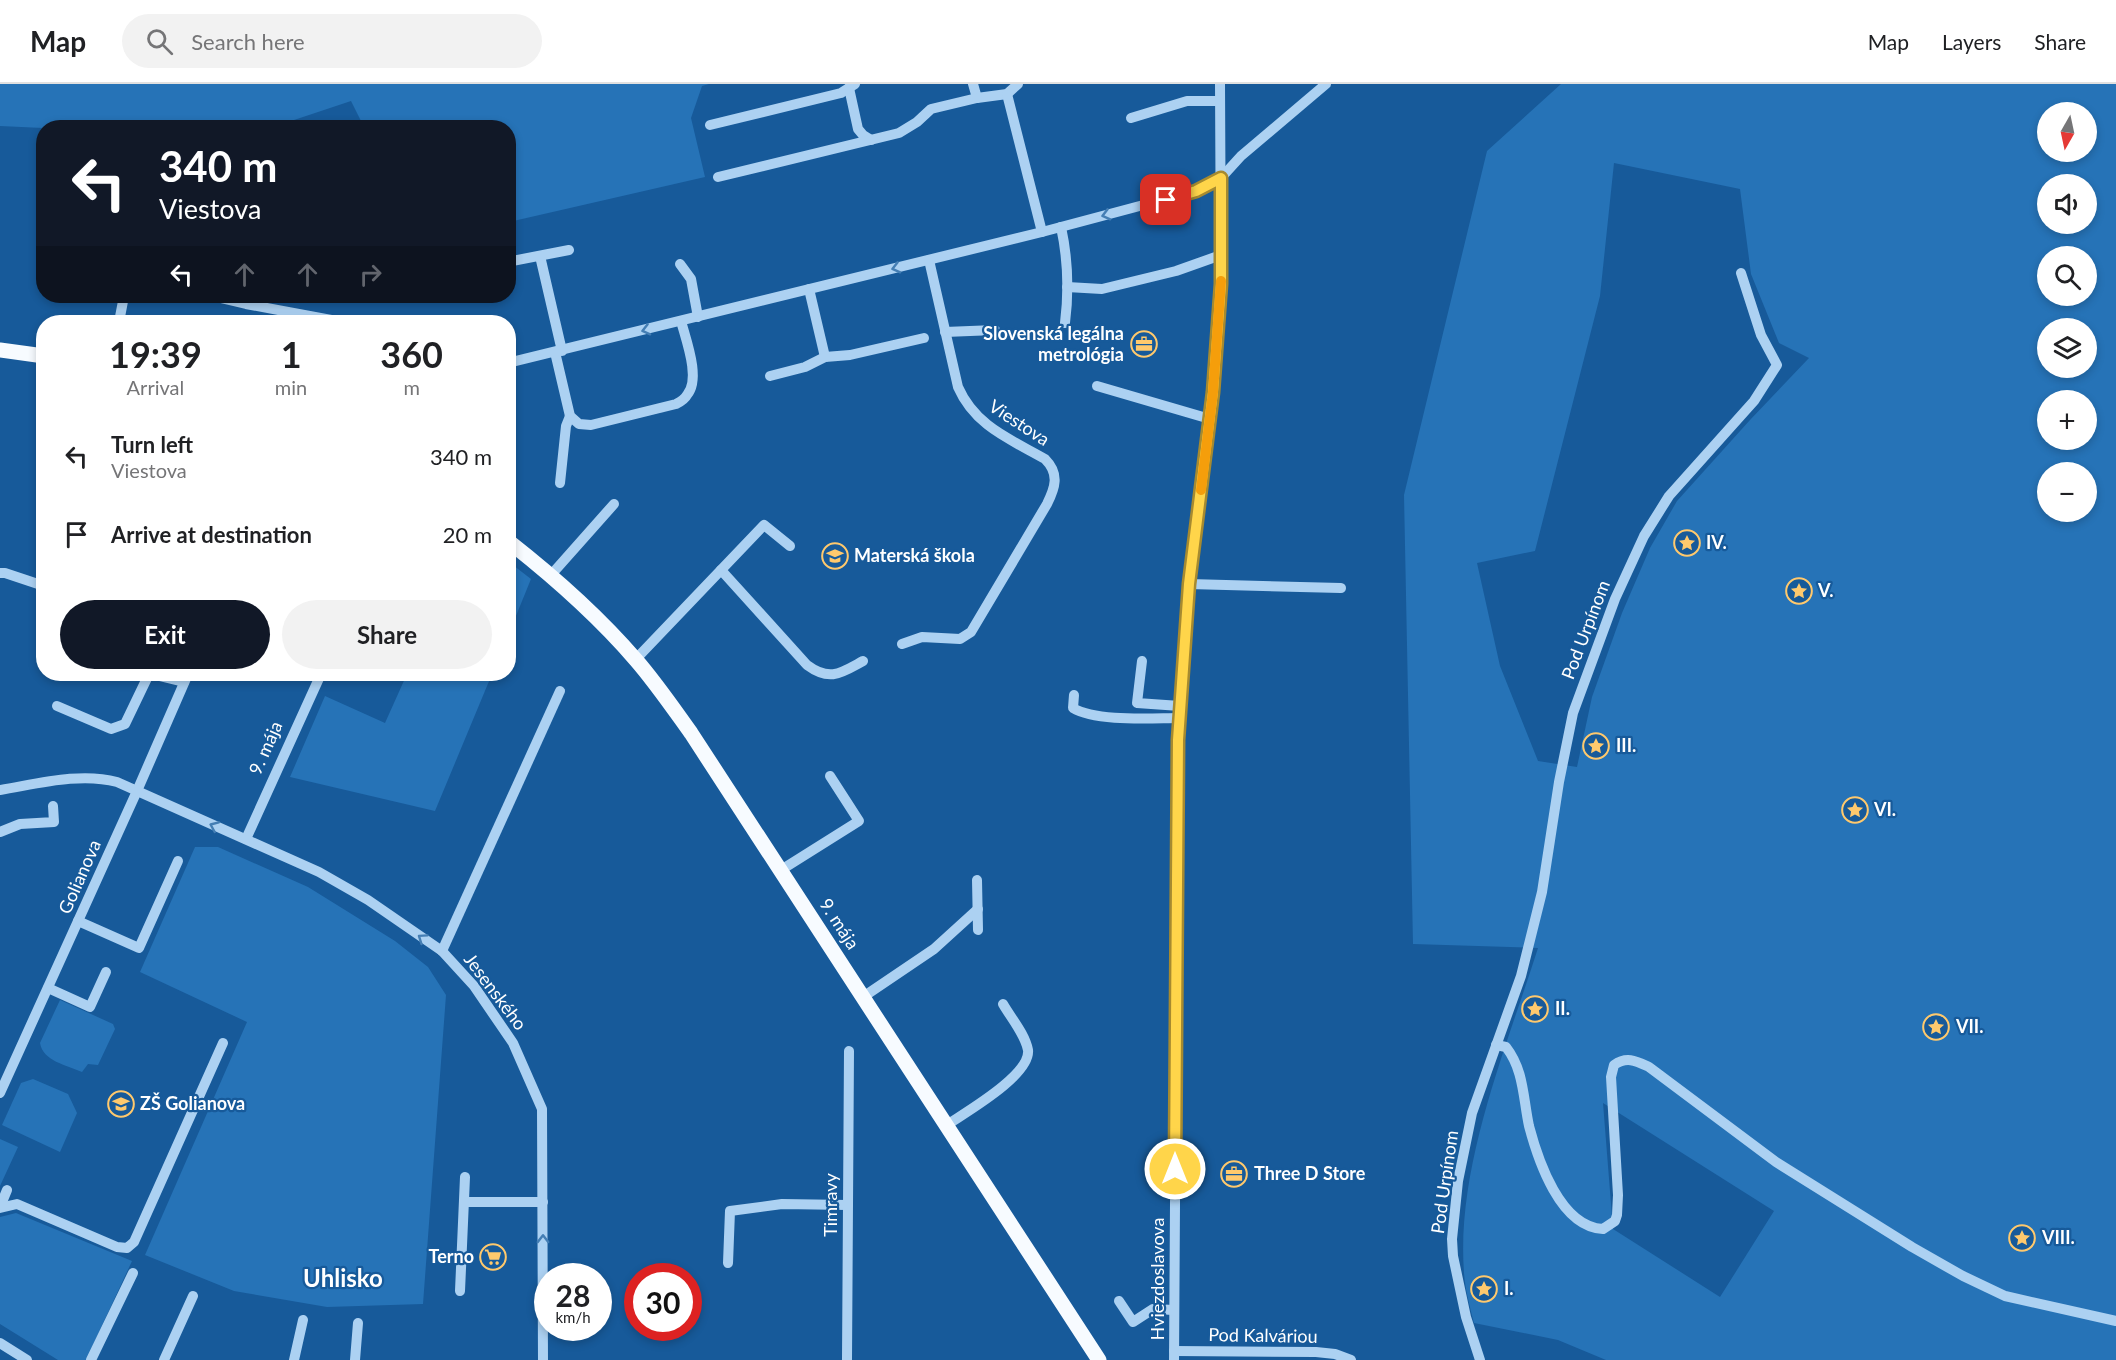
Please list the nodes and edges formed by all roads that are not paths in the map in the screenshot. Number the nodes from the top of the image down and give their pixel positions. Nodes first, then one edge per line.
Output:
1 (973, 84) edge
2 (1018, 84) edge
3 (1220, 84) edge
4 (1326, 84) edge
5 (852, 86) edge
6 (1007, 94) junction
7 (977, 98) junction
8 (1220, 101) junction
9 (1131, 118) dead end
10 (710, 125) dead end
11 (871, 140) junction
12 (718, 177) dead end
13 (1221, 178) junction
14 (1060, 227) junction
15 (1042, 232) junction
16 (569, 250) dead end
17 (1221, 255) junction
18 (540, 256) junction
19 (516, 260) edge
20 (929, 260) junction
21 (680, 264) dead end
22 (1741, 273) dead end
23 (1067, 286) junction
24 (809, 289) junction
25 (257, 303) edge
26 (311, 315) edge
27 (699, 317) junction
28 (681, 321) junction
29 (1065, 323) dead end
30 (995, 330) dead end
31 (945, 332) junction
32 (924, 338) dead end
33 (0, 350) edge
34 (558, 352) junction
35 (36, 355) edge
36 (825, 357) junction
37 (516, 361) edge
38 (770, 375) dead end
39 (1096, 386) dead end
40 (570, 416) junction
41 (1210, 419) junction
42 (560, 483) dead end
43 (615, 504) dead end
44 (790, 546) dead end
45 (516, 547) edge
46 (721, 570) junction
47 (0, 573) edge
48 (551, 575) junction
49 (36, 583) edge
50 (1189, 584) junction
51 (1341, 588) dead end
52 (902, 644) dead end
53 (635, 660) junction
54 (863, 661) dead end
55 (1142, 661) dead end
56 (146, 681) edge
57 (185, 681) edge
58 (318, 681) edge
59 (560, 691) dead end
60 (1074, 695) dead end
61 (57, 706) dead end
62 (1180, 712) junction
63 (830, 776) dead end
64 (0, 790) edge
65 (137, 791) junction
66 (53, 807) dead end
67 (0, 832) edge
68 (246, 839) junction
69 (178, 861) dead end
70 (781, 870) junction
71 (977, 880) dead end
72 (978, 909) junction
73 (78, 921) junction
74 (978, 930) dead end
75 (442, 951) junction
76 (106, 972) dead end
77 (48, 988) junction
78 (863, 997) junction
79 (1003, 1004) dead end
80 (224, 1043) dead end
81 (1496, 1045) junction
82 (849, 1051) dead end
83 (0, 1093) edge
84 (947, 1125) junction
85 (465, 1177) dead end
86 (7, 1191) dead end
87 (464, 1202) junction
88 (543, 1202) junction
89 (848, 1205) junction
90 (0, 1208) edge
91 (729, 1263) dead end
92 (133, 1273) dead end
93 (460, 1291) dead end
94 (192, 1296) dead end
95 (1119, 1301) dead end
96 (1174, 1310) junction
97 (303, 1320) dead end
98 (2116, 1321) edge
99 (358, 1323) dead end
100 (0, 1343) edge
101 (1174, 1356) edge
102 (27, 1360) edge
103 (91, 1360) edge
104 (164, 1360) edge
105 (294, 1360) edge
106 (355, 1360) edge
107 (543, 1360) edge
108 (847, 1360) edge
109 (1099, 1360) edge
110 (1351, 1360) edge
111 (1480, 1360) edge

1 - 7 street
2 - 6 street
3 - 8 street, Hviezdoslavova
4 - 13 street
5 - 10 street
5 - 11 street
6 - 7 street
6 - 15 street
7 - 11 street
8 - 9 street
8 - 13 street, Hviezdoslavova
11 - 12 street
13 -> 14 street
13 - 17 street, Hviezdoslavova
14 - 15 street
14 - 23 street
15 - 20 street
16 - 18 street
17 - 23 street
17 - 41 street, Hviezdoslavova
18 - 19 street
18 - 34 street
20 -> 24 street
20 - 31 street, Viestova
21 - 27 street
22 - 81 street, Pod Urpínom
23 - 29 street
24 - 27 street
24 - 36 street
25 - 26 street
27 - 28 street
28 -> 34 street
28 - 40 street
30 - 31 street
31 - 52 street, Viestova
32 - 36 street
33 - 35 main road
34 - 37 street
34 - 40 street
36 - 38 street
39 - 41 street
40 - 42 street
41 - 50 street, Hviezdoslavova
43 - 48 street
44 - 46 street
45 - 48 main road, 9. mája
46 - 53 street
46 - 54 street
47 - 49 street
48 - 53 main road, 9. mája
50 - 51 street
50 - 62 street, Hviezdoslavova
53 - 70 main road, 9. mája
55 - 62 street
56 - 61 street
57 - 65 street, Golianova
58 - 68 street, 9. mája
59 - 75 street
60 - 62 street
62 - 96 street, Hviezdoslavova
63 - 70 street
64 - 65 street, Jesenského
68 -> 65 street, Jesenského
65 - 73 street, Golianova
66 - 67 street
75 -> 68 street, Jesenského
69 - 73 street
70 - 78 main road, 9. mája
71 - 72 street
72 - 74 street
72 - 78 street
73 - 77 street, Golianova
75 - 88 street, Jesenského
76 - 77 street
77 - 83 street, Golianova
78 - 84 main road, 9. mája
79 - 84 street
80 - 90 street
81 - 98 street
81 - 111 street, Pod Urpínom
82 - 89 street, Timravy
84 - 109 main road, 9. mája
85 - 87 street
86 - 90 street
87 - 88 street
87 - 93 street
107 -> 88 street, Jesenského
89 - 91 street
89 - 108 street, Timravy
92 - 103 street
94 - 104 street
95 - 96 street
96 - 101 street, Hviezdoslavova
97 - 105 street
99 - 106 street
100 - 102 street
101 - 110 street, Pod Kalváriou

